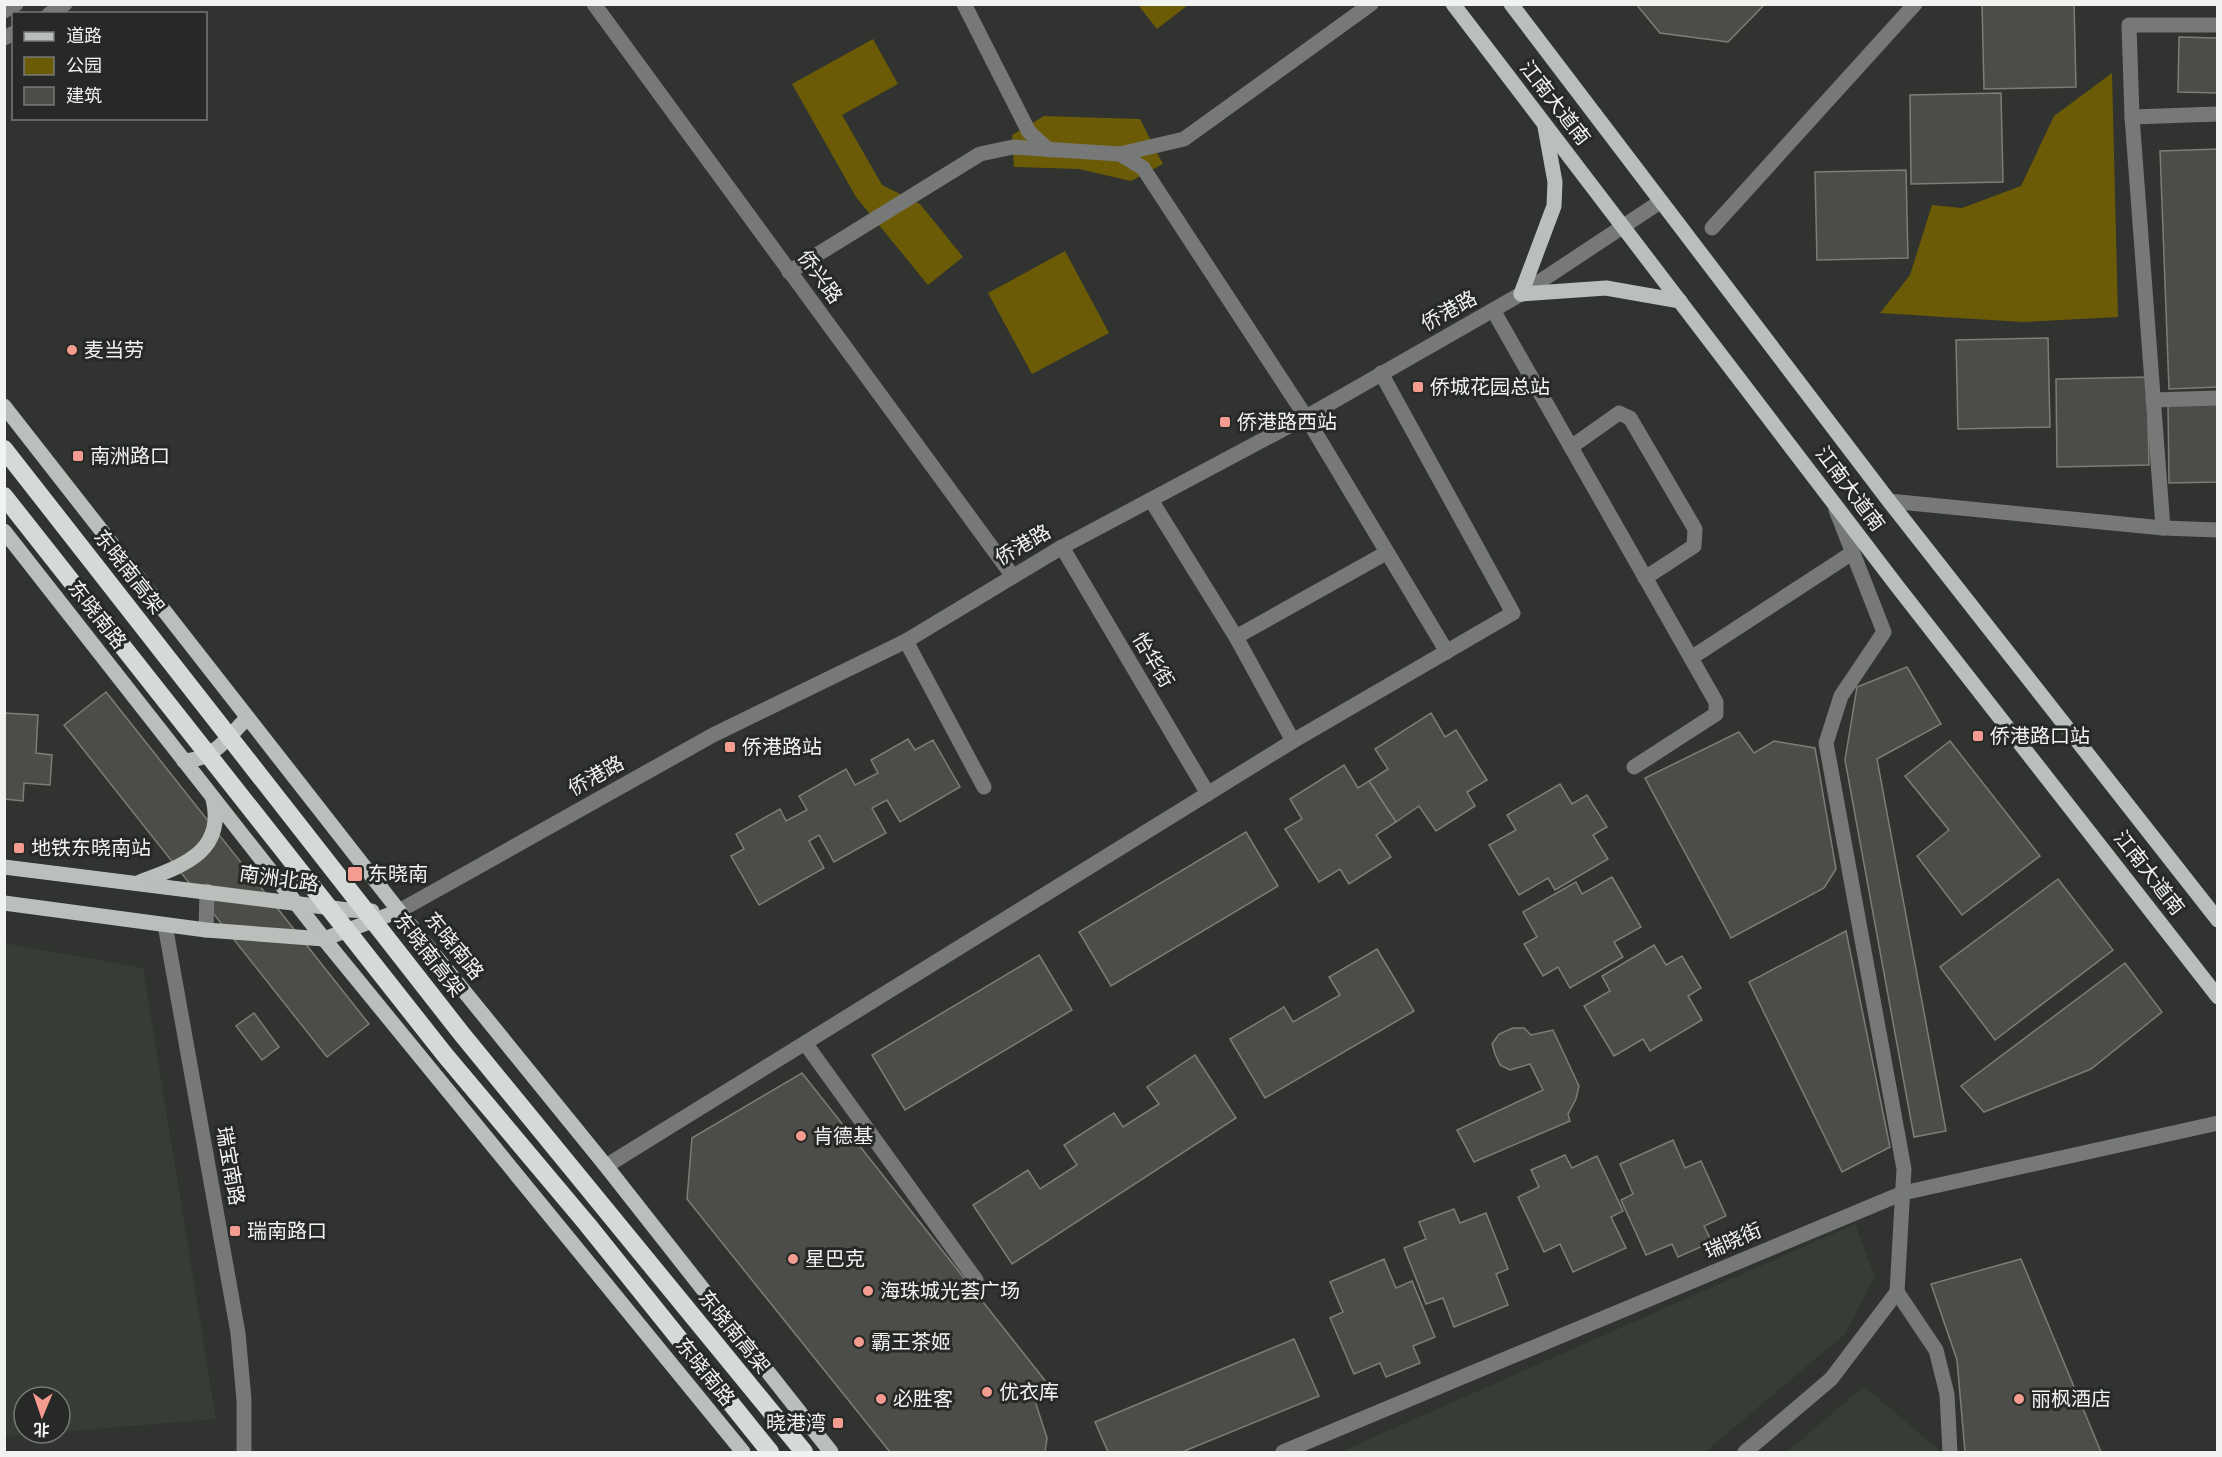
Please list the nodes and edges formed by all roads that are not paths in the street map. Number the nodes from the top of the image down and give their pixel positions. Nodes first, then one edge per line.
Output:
1 (16, 4) edge
2 (65, 4) edge
3 (594, 4) edge
4 (964, 4) edge
5 (1371, 4) edge
6 (1453, 4) edge
7 (1510, 4) edge
8 (1915, 4) edge
9 (4, 10) edge
10 (52, 12) edge
11 (2217, 25) edge
12 (2217, 114) edge
13 (2132, 117) junction
14 (1545, 123) junction
15 (1049, 150) junction
16 (1120, 154) junction
17 (1660, 202) junction
18 (1624, 227) junction
19 (1712, 228) dead end
20 (789, 272) junction
21 (1521, 294) junction
22 (1680, 301) junction
23 (1493, 310) junction
24 (1381, 373) junction
25 (2217, 398) edge
26 (2153, 400) junction
27 (4, 406) edge
28 (1306, 417) junction
29 (1571, 447) junction
30 (4, 449) edge
31 (4, 496) edge
32 (1150, 500) junction
33 (1889, 501) junction
34 (1834, 504) junction
35 (2163, 528) junction
36 (2217, 530) edge
37 (4, 531) edge
38 (1062, 547) junction
39 (1386, 553) junction
40 (1852, 553) junction
41 (1012, 575) junction
42 (1645, 578) junction
43 (1236, 638) junction
44 (906, 641) junction
45 (1447, 652) junction
46 (1691, 658) junction
47 (247, 718) junction
48 (1293, 741) junction
49 (184, 760) junction
50 (1634, 767) dead end
51 (984, 788) dead end
52 (1208, 794) junction
53 (212, 796) junction
54 (4, 867) edge
55 (138, 882) junction
56 (207, 891) junction
57 (4, 903) edge
58 (295, 903) junction
59 (399, 911) junction
60 (2217, 921) edge
61 (165, 925) junction
62 (206, 930) junction
63 (324, 939) junction
64 (2217, 997) edge
65 (805, 1043) junction
66 (2217, 1123) edge
67 (606, 1166) junction
68 (1903, 1193) junction
69 (976, 1280) dead end
70 (1897, 1292) junction
71 (244, 1452) edge
72 (743, 1452) edge
73 (770, 1452) edge
74 (804, 1452) edge
75 (831, 1452) edge
76 (1283, 1452) edge
77 (1745, 1452) edge
78 (1950, 1452) edge

1 - 9 street
2 - 10 street
3 - 20 street, 侨兴路
4 - 15 street
5 - 16 street
6 - 14 main road, 江南大道南
7 - 17 main road, 江南大道南
8 - 19 street
11 - 13 street
12 - 13 street
13 - 26 street
14 - 18 main road, 江南大道南
14 - 21 main road
15 - 16 street
15 - 20 street
16 - 28 street
17 - 18 street, 侨港路
17 - 33 main road, 江南大道南
18 - 21 street, 侨港路
18 - 22 main road, 江南大道南
20 - 41 street, 侨兴路
21 - 22 main road
21 - 23 street, 侨港路
22 - 34 main road, 江南大道南
23 - 24 street, 侨港路
23 - 29 street
24 - 28 street, 侨港路
24 - 45 street
25 - 26 street
26 - 35 street
27 - 47 main road, 东晓南路
28 - 32 street, 侨港路
28 - 39 street
29 - 42 street
29 - 42 street
30 - 74 highway, 东晓南高架, bridge
31 - 73 highway, bridge
32 - 38 street, 侨港路
32 - 43 street
33 - 35 street
33 - 60 main road, 江南大道南
34 - 40 street
34 - 64 main road, 江南大道南
35 - 36 street
37 - 49 main road, 东晓南路
38 - 41 street, 侨港路
38 - 52 street, 怡华街
39 - 43 street
39 - 45 street
40 - 46 street
40 - 68 street
41 - 44 street, 侨港路
42 - 46 street
43 - 48 street
44 - 51 street
44 - 59 street, 侨港路
45 - 48 street
46 - 50 street
47 - 49 main road
47 - 59 main road, 东晓南路
48 - 52 street
49 - 53 main road, 东晓南路
52 - 65 street
53 - 55 main road
53 - 58 main road, 东晓南路
54 - 55 main road, 南洲北路
55 - 56 main road, 南洲北路
56 - 58 main road, 南洲北路
56 - 62 street
57 - 61 main road
58 - 59 main road, 南洲北路
58 - 63 main road, 东晓南路
59 - 63 main road
59 - 67 main road, 东晓南路
61 - 62 main road
61 - 71 street, 瑞宝南路
62 - 63 main road
63 - 72 main road, 东晓南路
65 - 67 street
65 - 69 street
66 - 68 street, 瑞晓街
67 - 75 main road, 东晓南路
68 - 70 street
68 - 76 street, 瑞晓街
70 - 77 street
70 - 78 street

